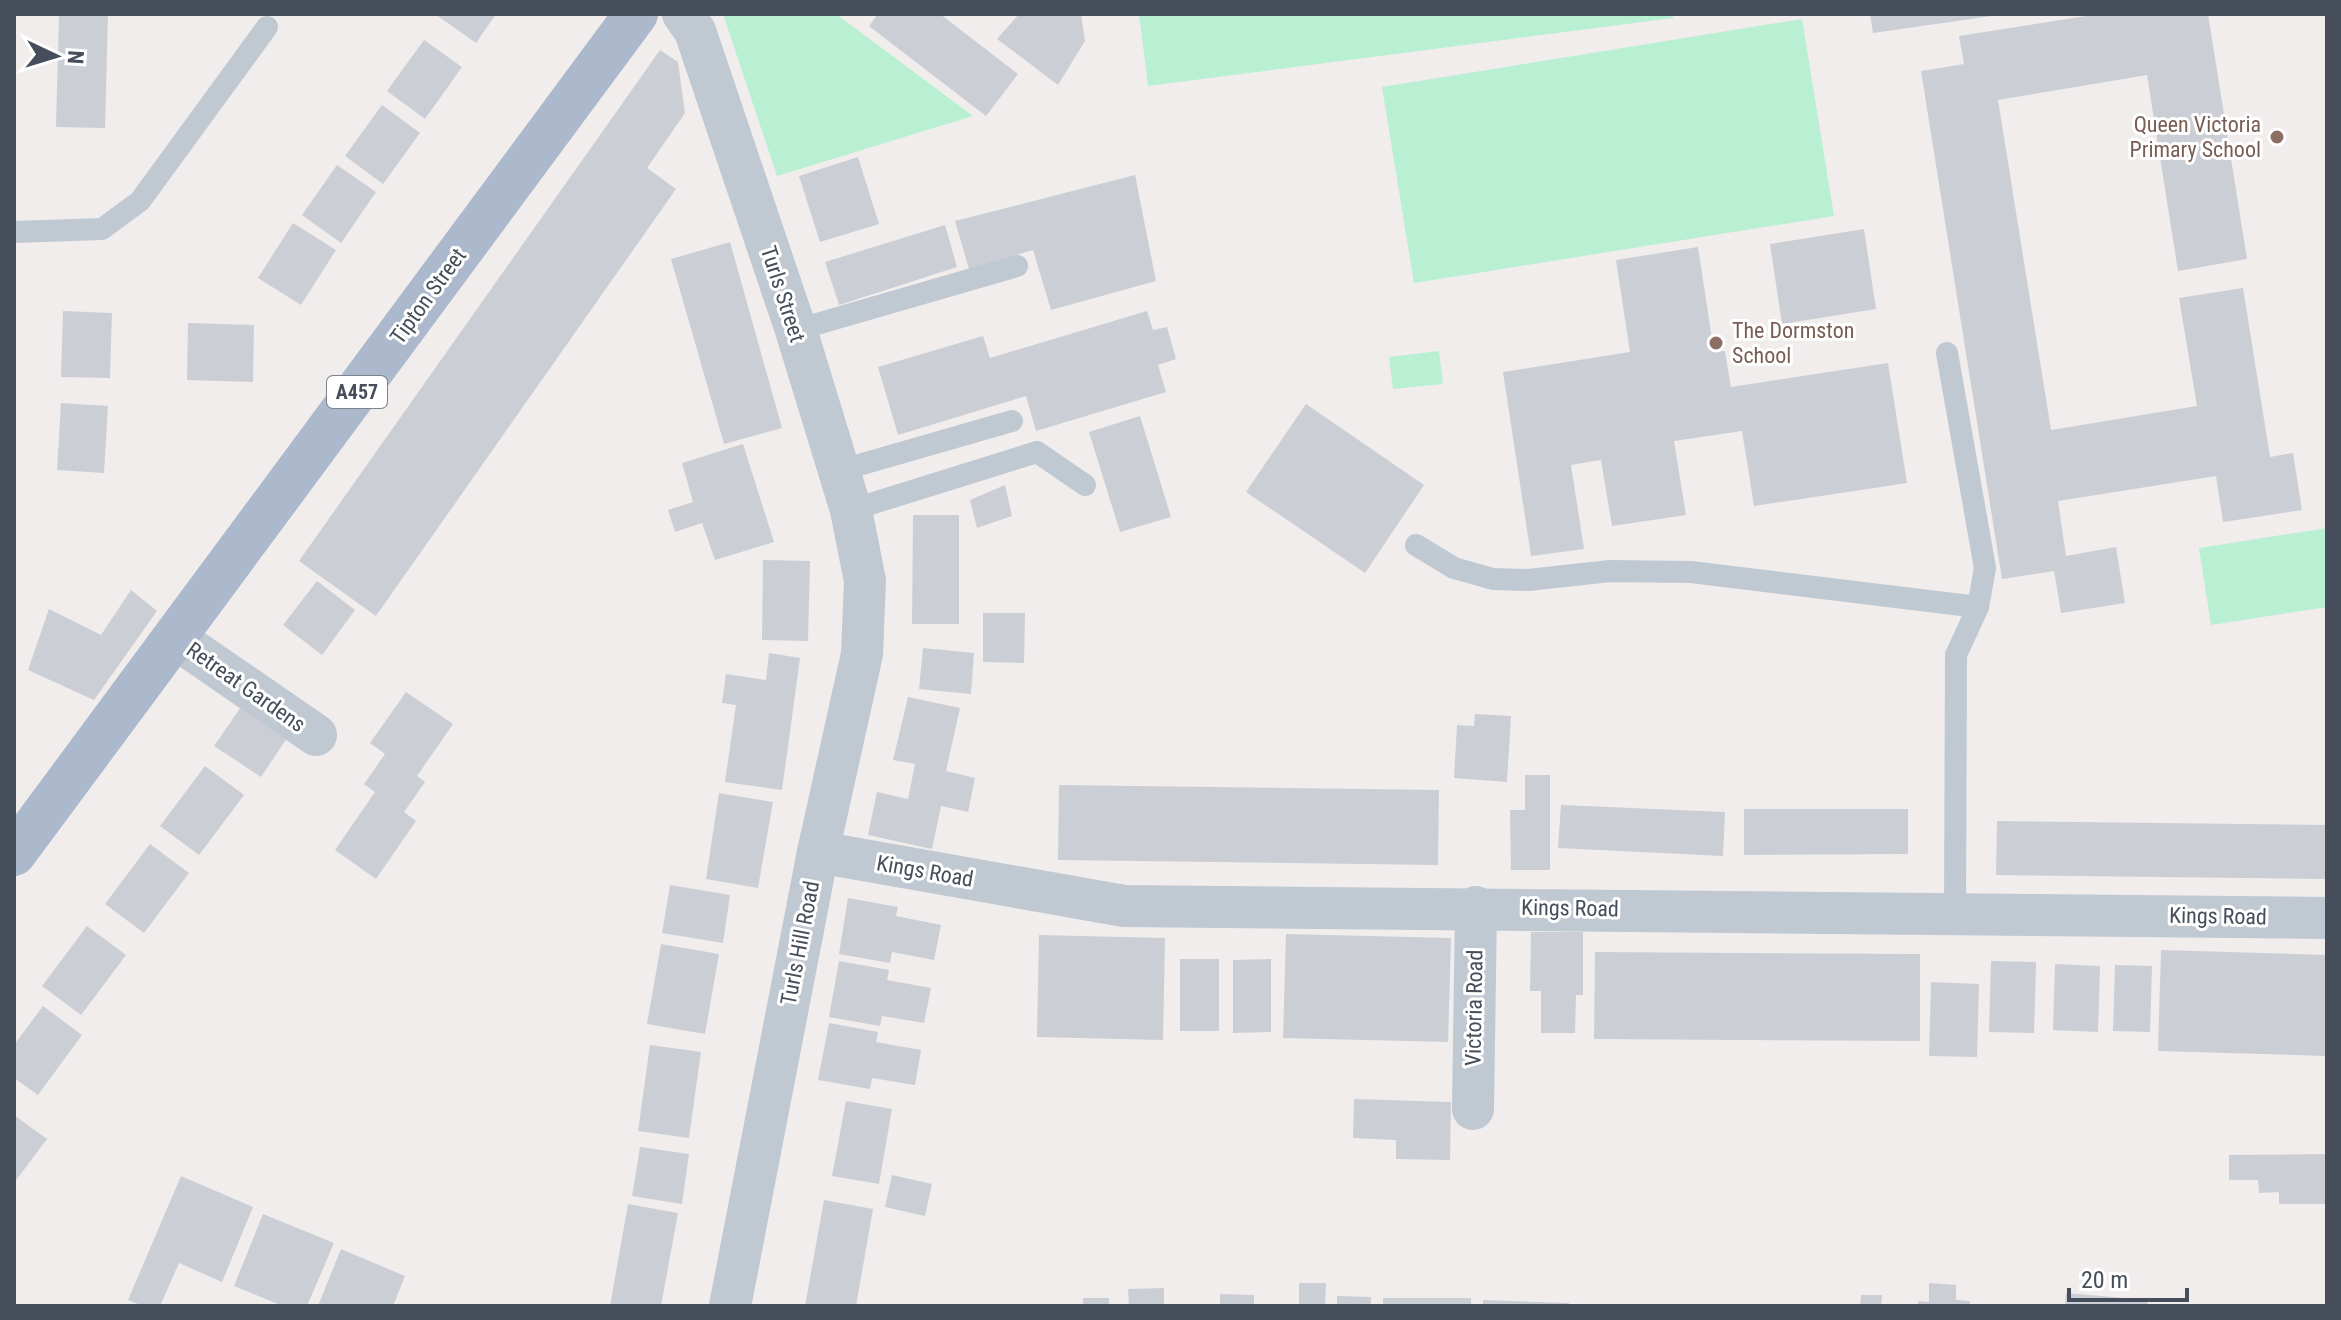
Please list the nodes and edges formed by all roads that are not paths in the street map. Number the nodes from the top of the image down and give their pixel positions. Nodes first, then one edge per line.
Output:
1 (636, 14) edge
2 (683, 14) edge
3 (267, 27) dead end
4 (14, 232) edge
5 (1017, 266) dead end
6 (796, 330) junction
7 (1947, 353) dead end
8 (1012, 421) dead end
9 (1085, 485) dead end
10 (844, 490) junction
11 (1416, 545) dead end
12 (865, 581) joint
13 (1978, 607) junction
14 (175, 638) junction
15 (316, 735) dead end
16 (818, 852) junction
17 (14, 854) edge
18 (1476, 907) junction
19 (1955, 913) junction
20 (2327, 918) edge
21 (1473, 1109) dead end
22 (730, 1306) edge

1 - 14 main road, Tipton Street / A457
2 - 6 street, Turls Street
3 - 4 lane
5 - 6 lane
6 - 10 street, Turls Street
7 - 13 lane
8 - 10 lane
9 - 10 lane
10 - 12 street, Turls Street
11 - 13 lane
12 - 16 street, Turls Hill Road
13 - 19 lane
14 - 15 street, Retreat Gardens
14 - 17 main road, Tipton Street / A457
16 - 18 street, Kings Road
16 - 22 street, Turls Hill Road
18 - 19 street, Kings Road
18 - 21 street, Victoria Road
19 - 20 street, Kings Road

